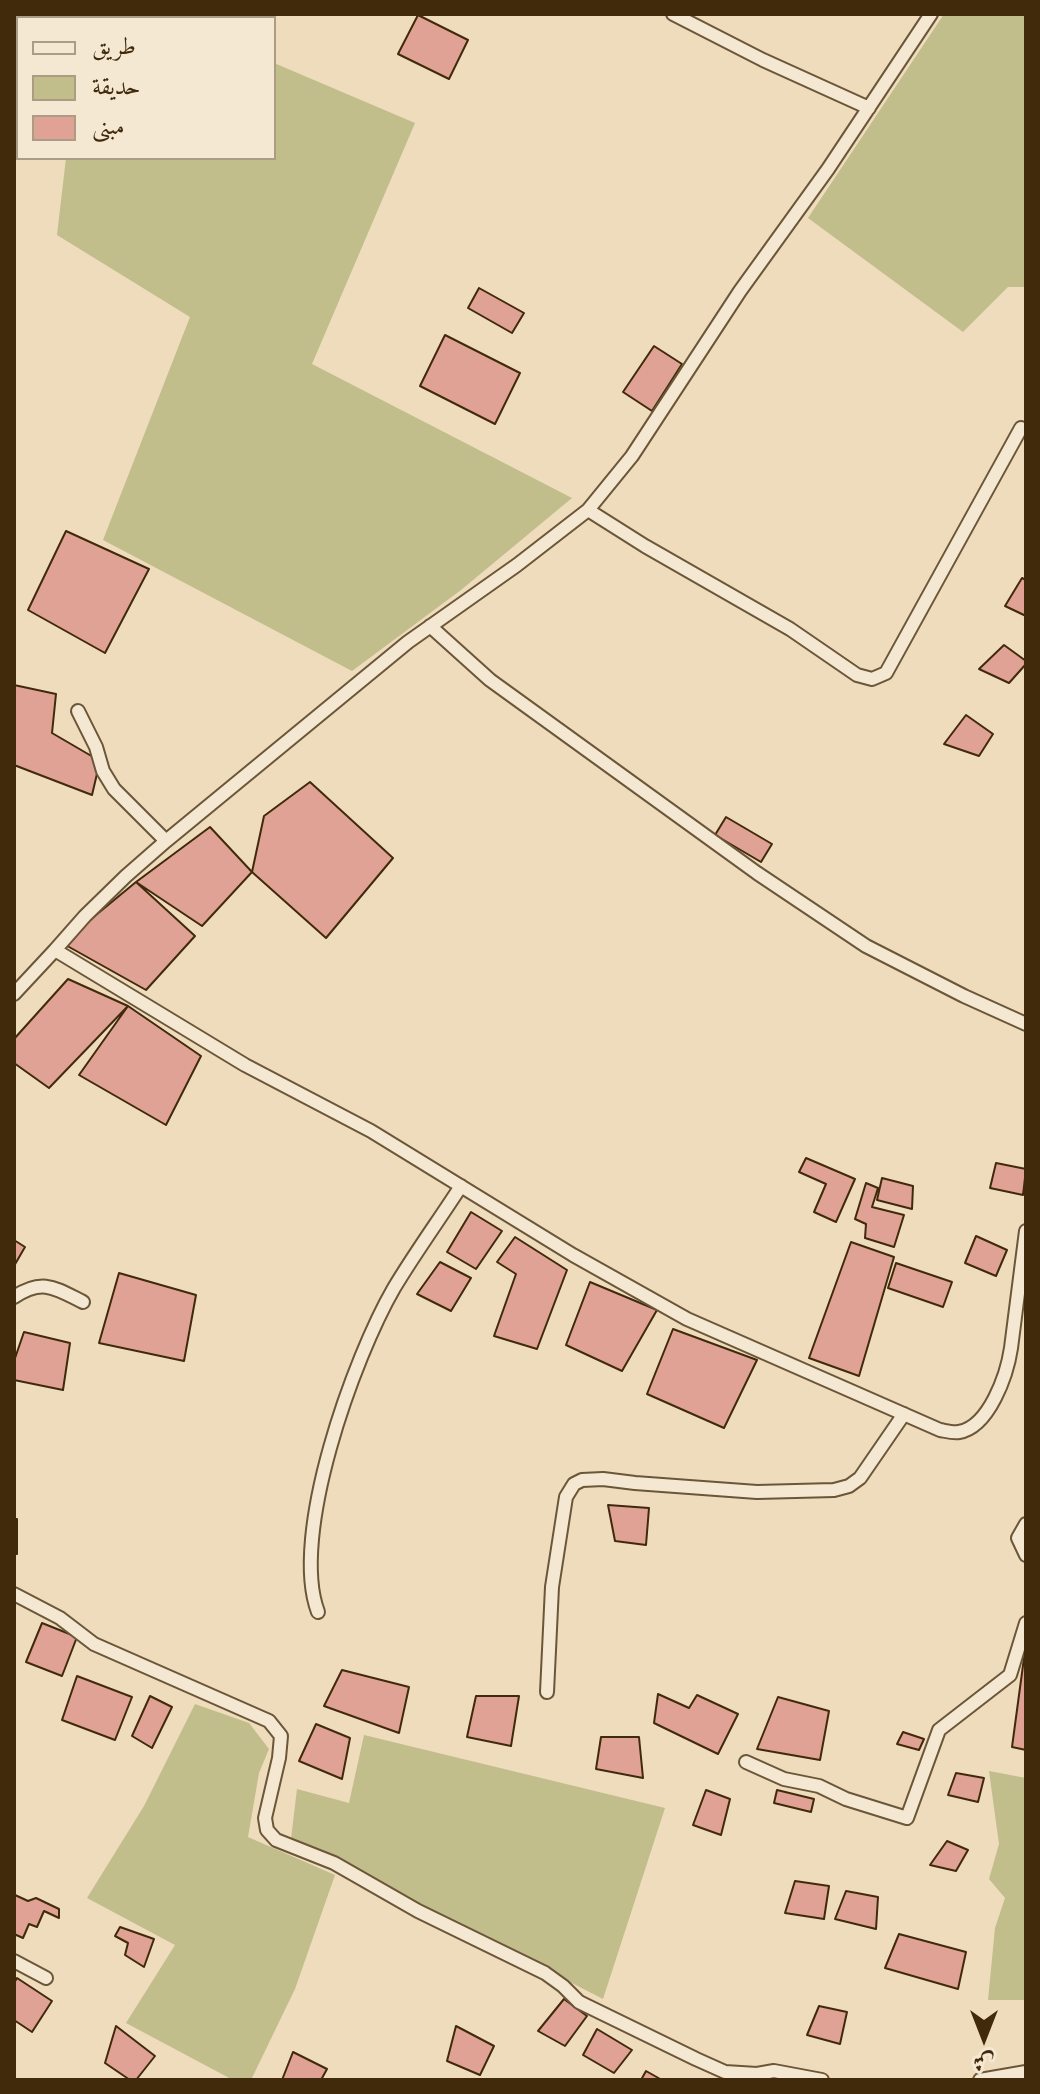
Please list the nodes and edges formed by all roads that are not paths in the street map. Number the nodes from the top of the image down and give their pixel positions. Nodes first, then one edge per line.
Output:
1 (673, 14) edge
2 (931, 14) edge
3 (869, 108) junction
4 (1021, 428) dead end
5 (588, 510) junction
6 (430, 626) junction
7 (78, 711) dead end
8 (166, 841) junction
9 (55, 950) junction
10 (14, 994) edge
11 (1026, 1024) edge
12 (461, 1186) junction
13 (1026, 1231) edge
14 (14, 1297) edge
15 (83, 1302) dead end
16 (1011, 1348) junction
17 (1026, 1353) edge
18 (904, 1414) junction
19 (1026, 1524) edge
20 (1026, 1555) edge
21 (14, 1594) edge
22 (318, 1612) dead end
23 (1026, 1623) edge
24 (547, 1692) dead end
25 (746, 1762) dead end
26 (14, 1961) edge
27 (46, 1978) dead end
28 (1026, 2072) edge
29 (822, 2080) edge
30 (980, 2080) edge

1 - 3 street
2 - 3 street
3 - 5 street
4 - 5 street
5 - 6 street
6 - 8 street
6 - 11 street
7 - 8 street
8 - 9 street
9 - 10 street
9 - 12 street
12 - 18 street
12 - 22 street
13 - 16 street
14 - 15 street
16 - 17 street
16 - 18 street
18 - 24 street
19 - 20 street
21 - 29 street
23 - 25 street
26 - 27 street
28 - 30 street

